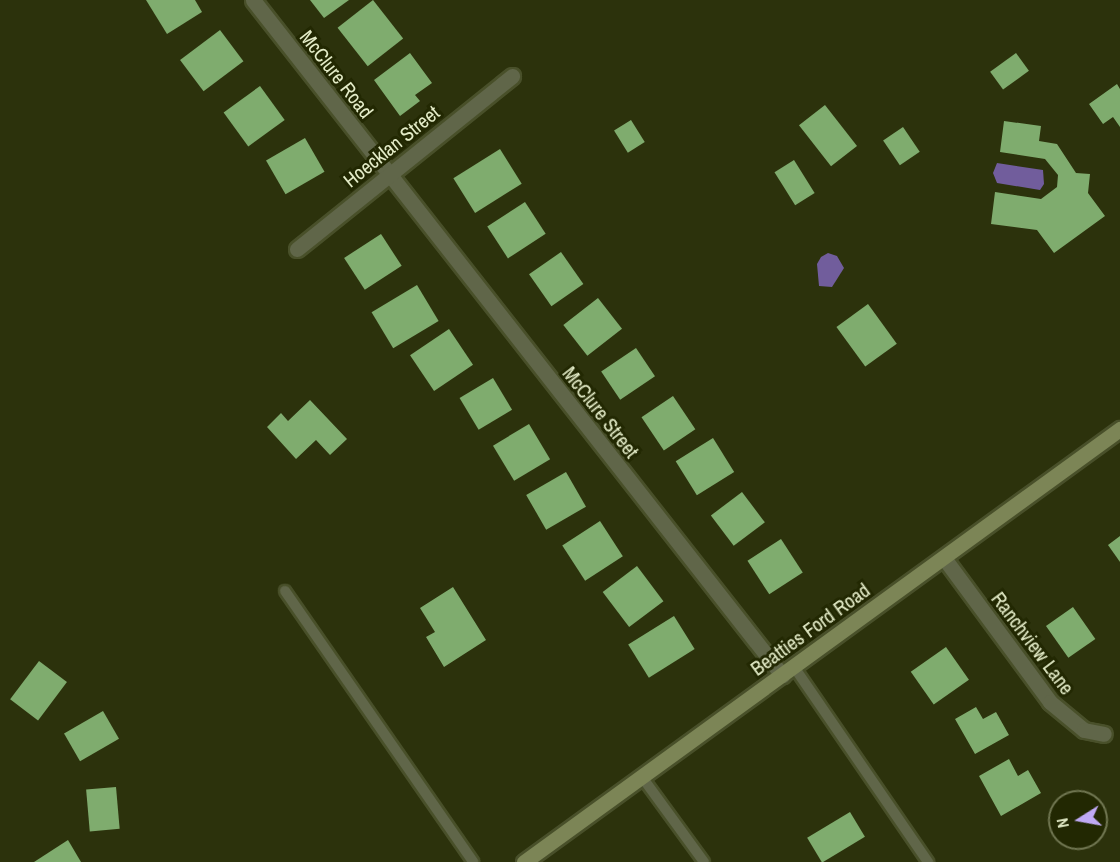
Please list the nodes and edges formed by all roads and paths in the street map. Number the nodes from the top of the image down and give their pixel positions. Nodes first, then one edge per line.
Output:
1 (253, 0) edge
2 (512, 76) dead end
3 (387, 175) junction
4 (297, 249) dead end
5 (1120, 429) edge
6 (944, 558) junction
7 (285, 591) dead end
8 (788, 671) junction
9 (1104, 734) dead end
10 (642, 777) junction
11 (473, 862) edge
12 (524, 862) edge
13 (704, 862) edge
14 (928, 862) edge

1 - 3 street, McClure Road
2 - 3 street, Hoecklan Street
3 - 4 street, Hoecklan Street
3 - 8 street, McClure Street
5 - 6 main road, Beatties Ford Road
6 - 8 main road, Beatties Ford Road
6 - 9 street, Ranchview Lane
7 - 11 lane
8 - 10 main road, Beatties Ford Road
8 - 14 lane
10 - 12 main road, Beatties Ford Road
10 - 13 lane

